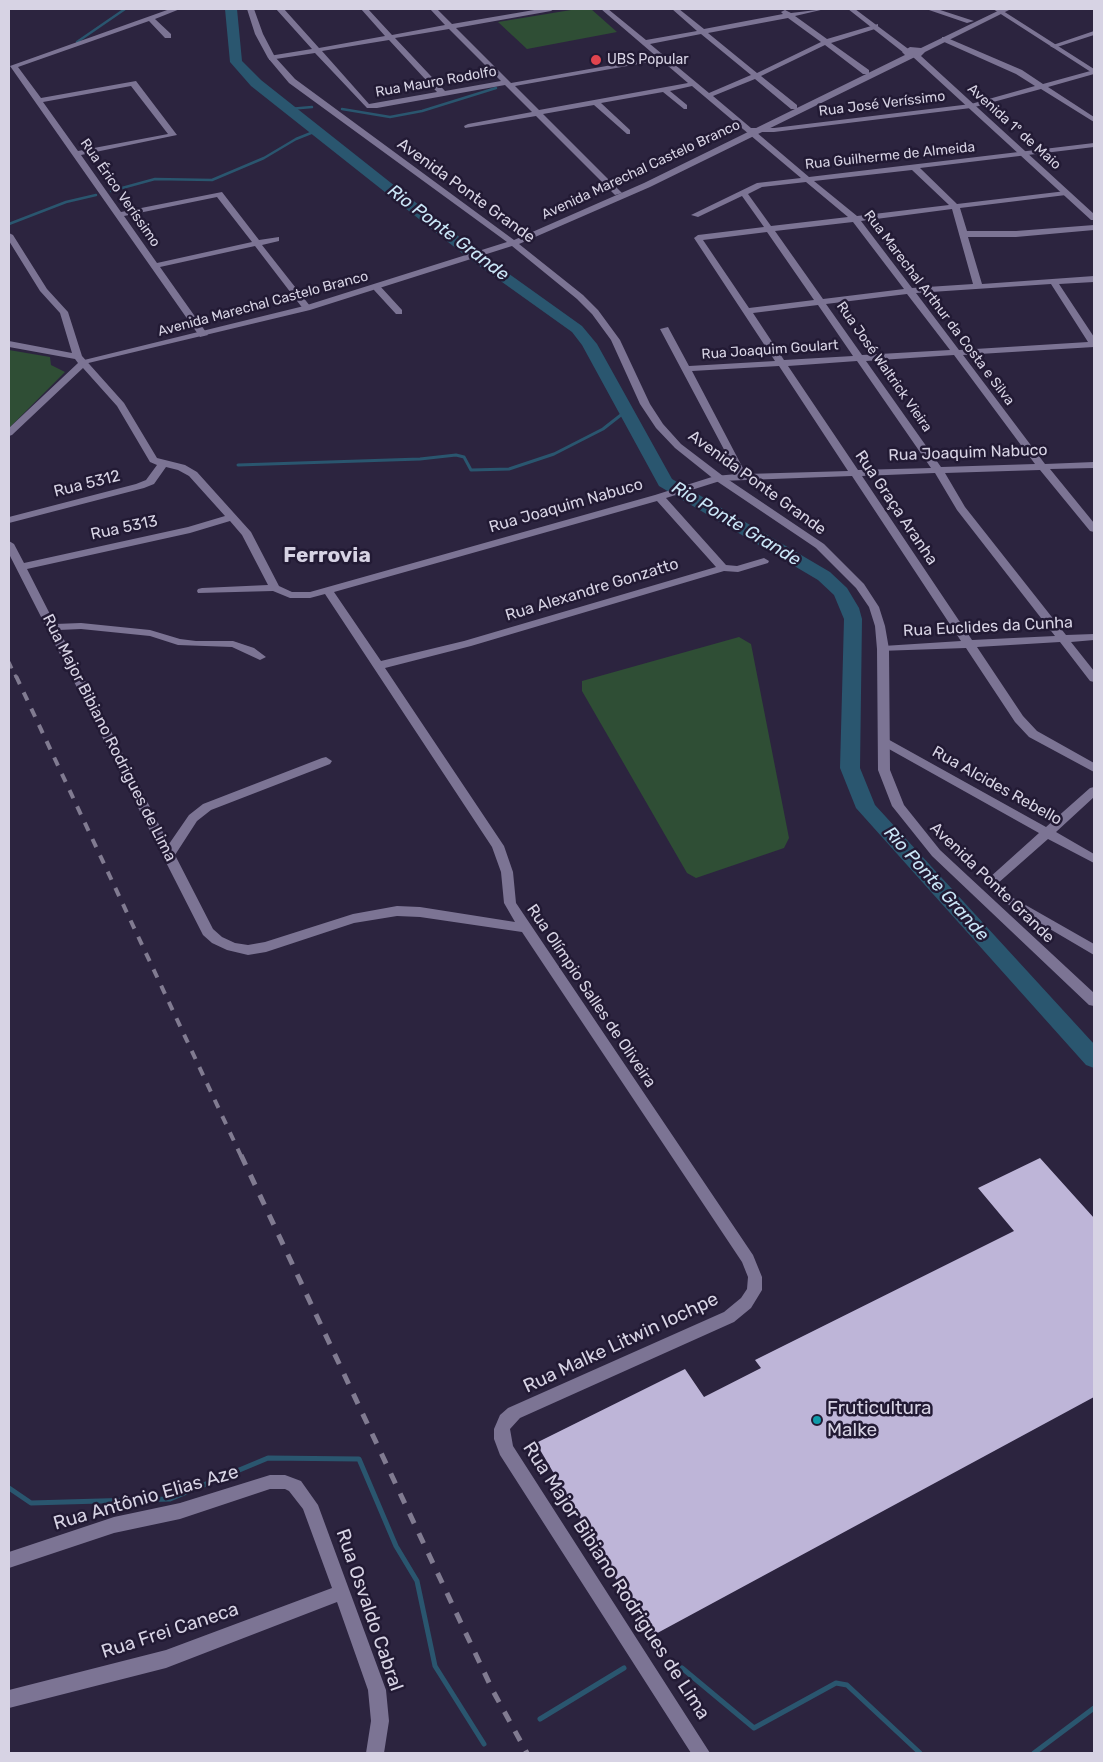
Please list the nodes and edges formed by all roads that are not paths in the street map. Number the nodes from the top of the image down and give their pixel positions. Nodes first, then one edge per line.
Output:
1 (176, 9) edge
2 (250, 9) edge
3 (280, 9) edge
4 (364, 9) edge
5 (433, 9) edge
6 (504, 9) edge
7 (551, 9) edge
8 (604, 9) edge
9 (675, 9) edge
10 (781, 9) edge
11 (822, 9) edge
12 (851, 9) edge
13 (857, 9) edge
14 (930, 9) edge
15 (1000, 10) edge
16 (789, 15) junction
17 (511, 16) junction
18 (150, 18) junction
19 (970, 21) junction
20 (450, 26) junction
21 (875, 26) junction
22 (702, 32) junction
23 (1094, 33) edge
24 (168, 36) dead end
25 (390, 37) junction
26 (945, 39) junction
27 (826, 42) junction
28 (644, 43) junction
29 (1054, 46) junction
30 (317, 50) junction
31 (914, 52) junction
32 (272, 58) junction
33 (662, 58) junction
34 (866, 72) junction
35 (1094, 72) edge
36 (756, 76) junction
37 (508, 84) junction
38 (693, 84) junction
39 (1044, 86) junction
40 (665, 90) junction
41 (443, 94) junction
42 (707, 96) junction
43 (39, 101) junction
44 (595, 102) junction
45 (975, 105) junction
46 (684, 107) dead end
47 (794, 107) junction
48 (538, 113) junction
49 (1094, 120) edge
50 (468, 126) dead end
51 (752, 131) junction
52 (627, 132) dead end
53 (1094, 145) edge
54 (76, 154) junction
55 (1028, 154) junction
56 (915, 168) junction
57 (808, 179) junction
58 (743, 192) junction
59 (1066, 193) junction
60 (618, 195) junction
61 (955, 206) junction
62 (1094, 210) edge
63 (695, 215) dead end
64 (119, 216) junction
65 (1094, 218) edge
66 (855, 219) junction
67 (1094, 227) edge
68 (769, 229) junction
69 (963, 234) junction
70 (9, 235) edge
71 (276, 239) dead end
72 (510, 241) junction
73 (256, 243) junction
74 (465, 257) junction
75 (154, 266) junction
76 (1094, 279) edge
77 (1054, 281) junction
78 (978, 286) junction
79 (377, 288) junction
80 (910, 291) junction
81 (820, 302) junction
82 (305, 306) junction
83 (747, 311) junction
84 (399, 312) dead end
85 (665, 329) dead end
86 (201, 332) junction
87 (10, 342) edge
88 (1094, 344) edge
89 (956, 351) junction
90 (860, 358) junction
91 (81, 360) junction
92 (782, 363) junction
93 (686, 369) junction
94 (9, 433) edge
95 (163, 464) junction
96 (1094, 465) edge
97 (1042, 466) junction
98 (938, 470) junction
99 (854, 473) junction
100 (743, 477) junction
101 (718, 478) junction
102 (659, 497) junction
103 (233, 517) junction
104 (9, 520) edge
105 (1094, 528) edge
106 (9, 544) edge
107 (764, 561) dead end
108 (21, 567) junction
109 (723, 568) junction
110 (275, 588) junction
111 (328, 590) junction
112 (202, 591) dead end
113 (52, 627) junction
114 (1094, 637) edge
115 (1064, 639) junction
116 (969, 644) junction
117 (883, 649) junction
118 (260, 657) dead end
119 (377, 666) junction
120 (1094, 678) edge
121 (884, 741) junction
122 (326, 761) dead end
123 (1094, 768) edge
124 (1094, 791) edge
125 (1047, 832) junction
126 (168, 854) junction
127 (1094, 859) edge
128 (993, 881) dead end
129 (1008, 899) dead end
130 (526, 928) junction
131 (1094, 950) edge
132 (1094, 1001) edge
133 (754, 1290) joint
134 (502, 1429) joint
135 (295, 1486) joint
136 (9, 1560) edge
137 (342, 1592) junction
138 (9, 1699) edge
139 (376, 1753) edge
140 (701, 1753) edge

1 - 18 street
2 - 32 street, Avenida Ponte Grande
3 - 30 street
4 - 25 street
5 - 20 street
6 - 17 street
7 - 17 street
8 - 28 street, Rua Marechal Arthur da Costa e Silva
9 - 22 street
10 - 16 street
11 - 16 street
12 - 21 street
13 - 31 street, Avenida 1º de Maio
14 - 19 street
15 - 19 street, Avenida Marechal Castelo Branco
15 - 26 street, Avenida Marechal Castelo Branco
15 - 29 street
16 - 22 street
16 - 27 street
17 - 20 street
18 - 24 street
18 - 43 street, Rua Érico Veríssimo
19 - 31 street, Avenida Marechal Castelo Branco
20 - 25 street
20 - 37 street
21 - 27 street
21 - 31 street
22 - 28 street
22 - 36 street
23 - 29 street
25 - 30 street
25 - 41 street
26 - 31 street, Avenida Marechal Castelo Branco
26 - 39 street
27 - 34 street
27 - 36 street
28 - 33 street, Rua Marechal Arthur da Costa e Silva
29 - 35 street
30 - 32 street
30 - 41 street, Rua Mauro Rodolfo
31 - 34 street, Avenida Marechal Castelo Branco
31 - 45 street, Avenida 1º de Maio
31 - 51 street, Avenida Marechal Castelo Branco
32 - 72 street, Avenida Ponte Grande
33 - 37 street, Rua Mauro Rodolfo
33 - 38 street, Rua Marechal Arthur da Costa e Silva
34 - 47 street, Avenida Marechal Castelo Branco
35 - 39 street, Rua José Veríssimo
36 - 42 street
36 - 47 street
37 - 41 street, Rua Mauro Rodolfo
37 - 48 street
38 - 40 street
38 - 42 street, Rua Marechal Arthur da Costa e Silva
39 - 45 street, Rua José Veríssimo
39 - 49 street
40 - 44 street
40 - 46 street
42 - 51 street, Rua Marechal Arthur da Costa e Silva
43 - 54 street, Rua Érico Veríssimo
43 - 54 street
44 - 48 street
44 - 52 street
45 - 51 street, Rua José Veríssimo
45 - 55 street, Avenida 1º de Maio
47 - 51 street, Avenida Marechal Castelo Branco
48 - 50 street
48 - 60 street
51 - 57 street, Rua Marechal Arthur da Costa e Silva
51 - 60 street, Avenida Marechal Castelo Branco
53 - 55 street, Rua Guilherme de Almeida
54 - 64 street, Rua Érico Veríssimo
55 - 56 street, Rua Guilherme de Almeida
55 - 59 street, Avenida 1º de Maio
55 - 62 street, Avenida 1º de Maio
56 - 57 street, Rua Guilherme de Almeida
56 - 61 street
57 - 58 street, Rua Guilherme de Almeida
57 - 66 street, Rua Marechal Arthur da Costa e Silva
58 - 63 street, Rua Guilherme de Almeida
58 - 68 street, Rua José Waltrick Vieira
59 - 61 street
59 - 65 street, Avenida 1º de Maio
60 - 72 street, Avenida Marechal Castelo Branco
61 - 66 street
61 - 69 street
64 - 73 street
64 - 75 street, Rua Érico Veríssimo
66 - 68 street
66 - 80 street, Rua Marechal Arthur da Costa e Silva
67 - 69 street
68 - 81 street, Rua José Waltrick Vieira
68 - 83 street, Rua Graça Aranha
69 - 78 street
70 - 91 street
71 - 73 street
72 - 74 street, Avenida Marechal Castelo Branco
72 - 101 street, Avenida Ponte Grande
73 - 75 street
73 - 82 street
74 - 79 street, Avenida Marechal Castelo Branco
74 - 82 street, Avenida Marechal Castelo Branco
75 - 86 street, Rua Érico Veríssimo
76 - 77 street
77 - 78 street
77 - 88 street
78 - 80 street
79 - 82 street, Avenida Marechal Castelo Branco
79 - 84 street
80 - 81 street
80 - 89 street, Rua Marechal Arthur da Costa e Silva
81 - 83 street
81 - 90 street, Rua José Waltrick Vieira
82 - 86 street, Avenida Marechal Castelo Branco
83 - 92 street, Rua Graça Aranha
85 - 93 street
86 - 91 street, Avenida Marechal Castelo Branco
87 - 91 street
88 - 89 street, Rua Joaquim Goulart
89 - 90 street, Rua Joaquim Goulart
89 - 97 street, Rua Marechal Arthur da Costa e Silva
90 - 92 street, Rua Joaquim Goulart
90 - 98 street, Rua José Waltrick Vieira
91 - 94 street
91 - 95 street
92 - 93 street, Rua Joaquim Goulart
92 - 99 street, Rua Graça Aranha
93 - 100 street
95 - 103 street
95 - 104 street, Rua 5312
96 - 97 street, Rua Joaquim Nabuco
97 - 98 street, Rua Joaquim Nabuco
97 - 105 street, Rua Marechal Arthur da Costa e Silva
98 - 99 street, Rua Joaquim Nabuco
98 - 115 street, Rua José Waltrick Vieira
99 - 100 street, Rua Joaquim Nabuco
99 - 116 street, Rua Graça Aranha
100 - 101 street, Rua Joaquim Nabuco
101 - 102 street, Rua Joaquim Nabuco
101 - 117 street, Avenida Ponte Grande
102 - 109 street
102 - 111 street, Rua Joaquim Nabuco
103 - 108 street, Rua 5313
103 - 110 street
106 - 108 street, Rua Major Bibiano Rodrigues de Lima
107 - 109 street, Rua Alexandre Gonzatto
108 - 113 street, Rua Major Bibiano Rodrigues de Lima
109 - 119 street, Rua Alexandre Gonzatto
110 - 111 street, Rua Joaquim Nabuco
110 - 112 street, Rua Joaquim Nabuco
111 - 119 street, Rua Olímpio Salles de Oliveira
113 - 118 street
113 - 126 street, Rua Major Bibiano Rodrigues de Lima
114 - 115 street, Rua Euclides da Cunha
115 - 116 street, Rua Euclides da Cunha
115 - 120 street, Rua José Waltrick Vieira
116 - 117 street, Rua Euclides da Cunha
116 - 123 street, Rua Graça Aranha
117 - 121 street, Avenida Ponte Grande
119 - 130 street, Rua Olímpio Salles de Oliveira
121 - 125 street, Rua Alcides Rebello
121 - 132 street, Avenida Ponte Grande
122 - 126 street
124 - 125 street
125 - 127 street, Rua Alcides Rebello
125 - 128 street
126 - 130 street, Rua Major Bibiano Rodrigues de Lima
129 - 131 street
130 - 133 street, Rua Olímpio Salles de Oliveira
133 - 134 street, Rua Malke Litwin Iochpe
134 - 140 street, Rua Major Bibiano Rodrigues de Lima
135 - 136 street, Rua Antônio Elias Aze
135 - 137 street, Rua Osvaldo Cabral
137 - 138 street, Rua Frei Caneca
137 - 139 street, Rua Osvaldo Cabral

